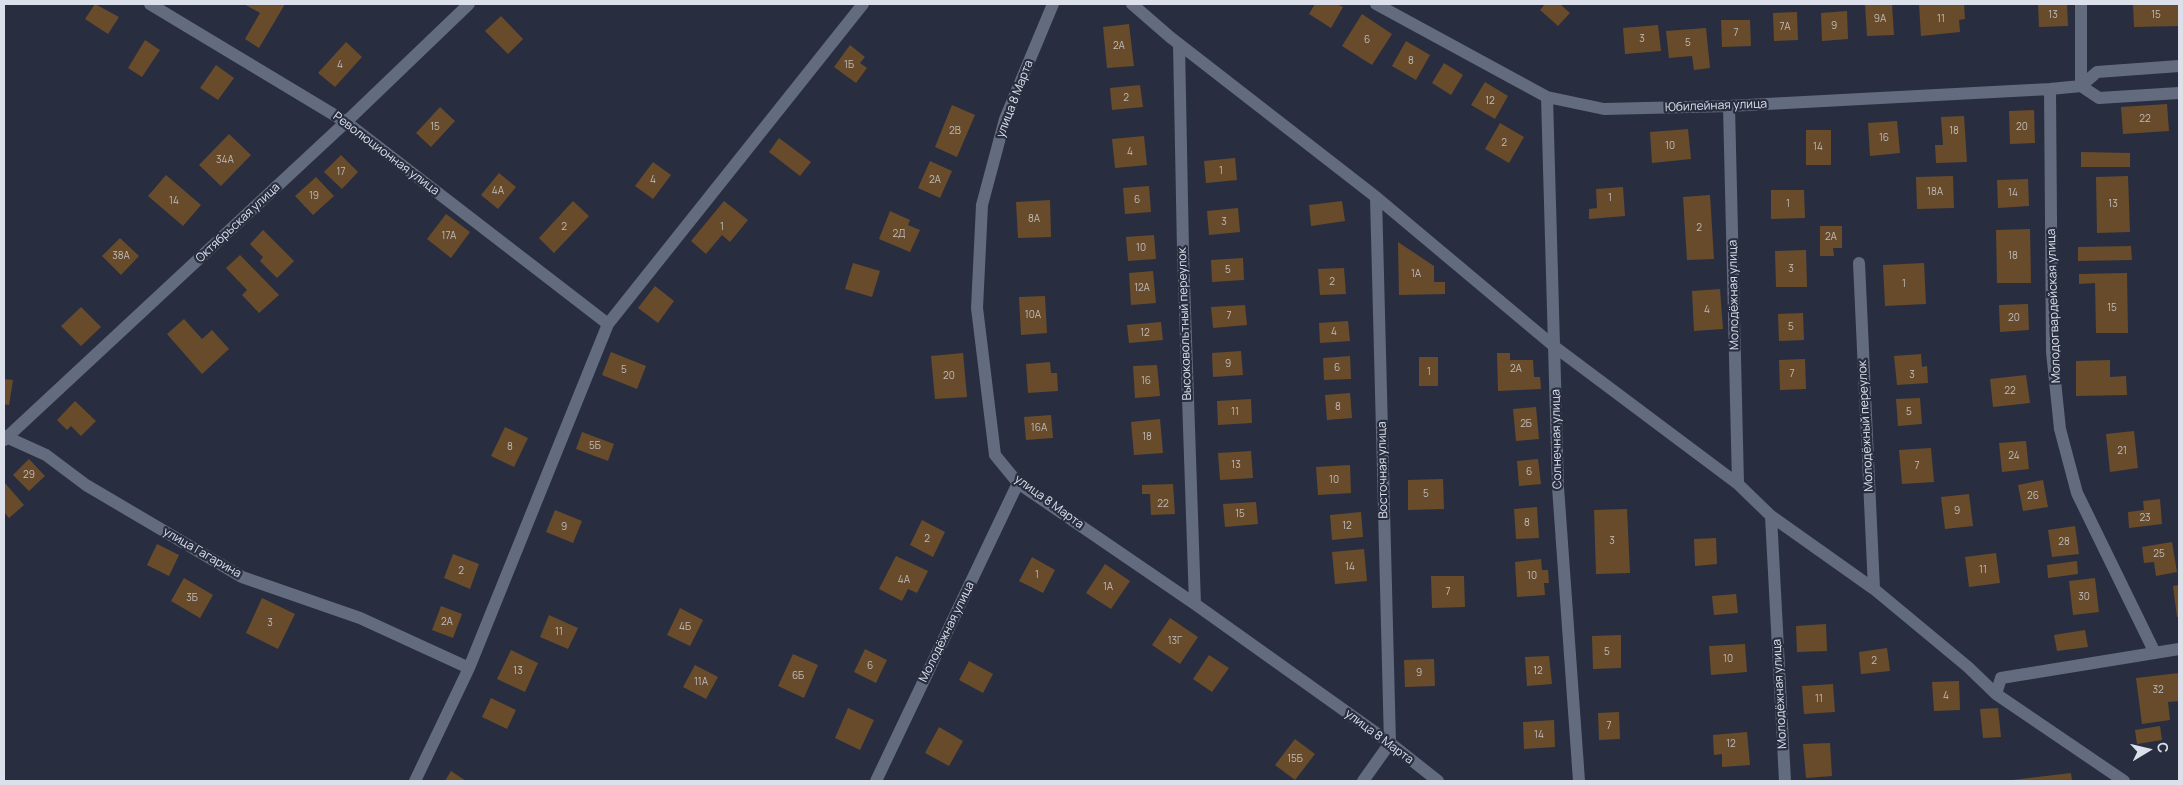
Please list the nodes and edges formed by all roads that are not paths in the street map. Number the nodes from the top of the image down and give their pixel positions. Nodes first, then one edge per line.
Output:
1 (150, 4) edge
2 (469, 4) edge
3 (863, 4) edge
4 (1053, 4) edge
5 (1132, 4) edge
6 (1376, 4) edge
7 (2081, 4) edge
8 (1179, 44) junction
9 (2179, 66) edge
10 (2081, 86) junction
11 (2050, 89) junction
12 (2179, 93) edge
13 (1547, 97) junction
14 (1729, 106) junction
15 (346, 122) junction
16 (1376, 197) junction
17 (1858, 263) dead end
18 (608, 324) junction
19 (1555, 347) junction
20 (5, 438) edge
21 (1018, 483) junction
22 (1738, 484) junction
23 (1771, 516) junction
24 (1874, 589) junction
25 (1195, 604) junction
26 (2179, 649) edge
27 (2155, 653) junction
28 (469, 668) junction
29 (1996, 694) junction
30 (1390, 743) junction
31 (415, 781) edge
32 (876, 781) edge
33 (1363, 781) edge
34 (1438, 781) edge
35 (1579, 781) edge
36 (1785, 781) edge
37 (2124, 781) edge

1 - 15 street, Революционная улица
2 - 15 street, Октябрьская улица
3 - 18 street
4 - 21 street, улица 8 Марта
5 - 8 street
6 - 13 street, Юбилейная улица
7 - 10 street
8 - 16 street
8 - 25 street, Высоковольтный переулок
9 - 10 street
10 - 11 street, Юбилейная улица
10 - 12 street
11 - 14 street, Юбилейная улица
11 - 27 street, Молодогвардейская улица
13 - 14 street, Юбилейная улица
13 - 19 street, Солнечная улица
14 - 22 street, Молодёжная улица
15 - 18 street, Революционная улица
15 - 20 street, Октябрьская улица
16 - 19 street
16 - 30 street, Восточная улица
17 - 24 street, Молодёжный переулок
18 - 28 street
19 - 22 street
19 - 35 street, Солнечная улица
20 - 28 street, улица Гагарина
21 - 25 street, улица 8 Марта
21 - 32 street, Молодёжная улица
22 - 23 street
23 - 24 street
23 - 36 street, Молодёжная улица
24 - 29 street
25 - 30 street, улица 8 Марта
26 - 27 street
27 - 29 street
28 - 31 street
29 - 37 street
30 - 33 street
30 - 34 street, улица 8 Марта

